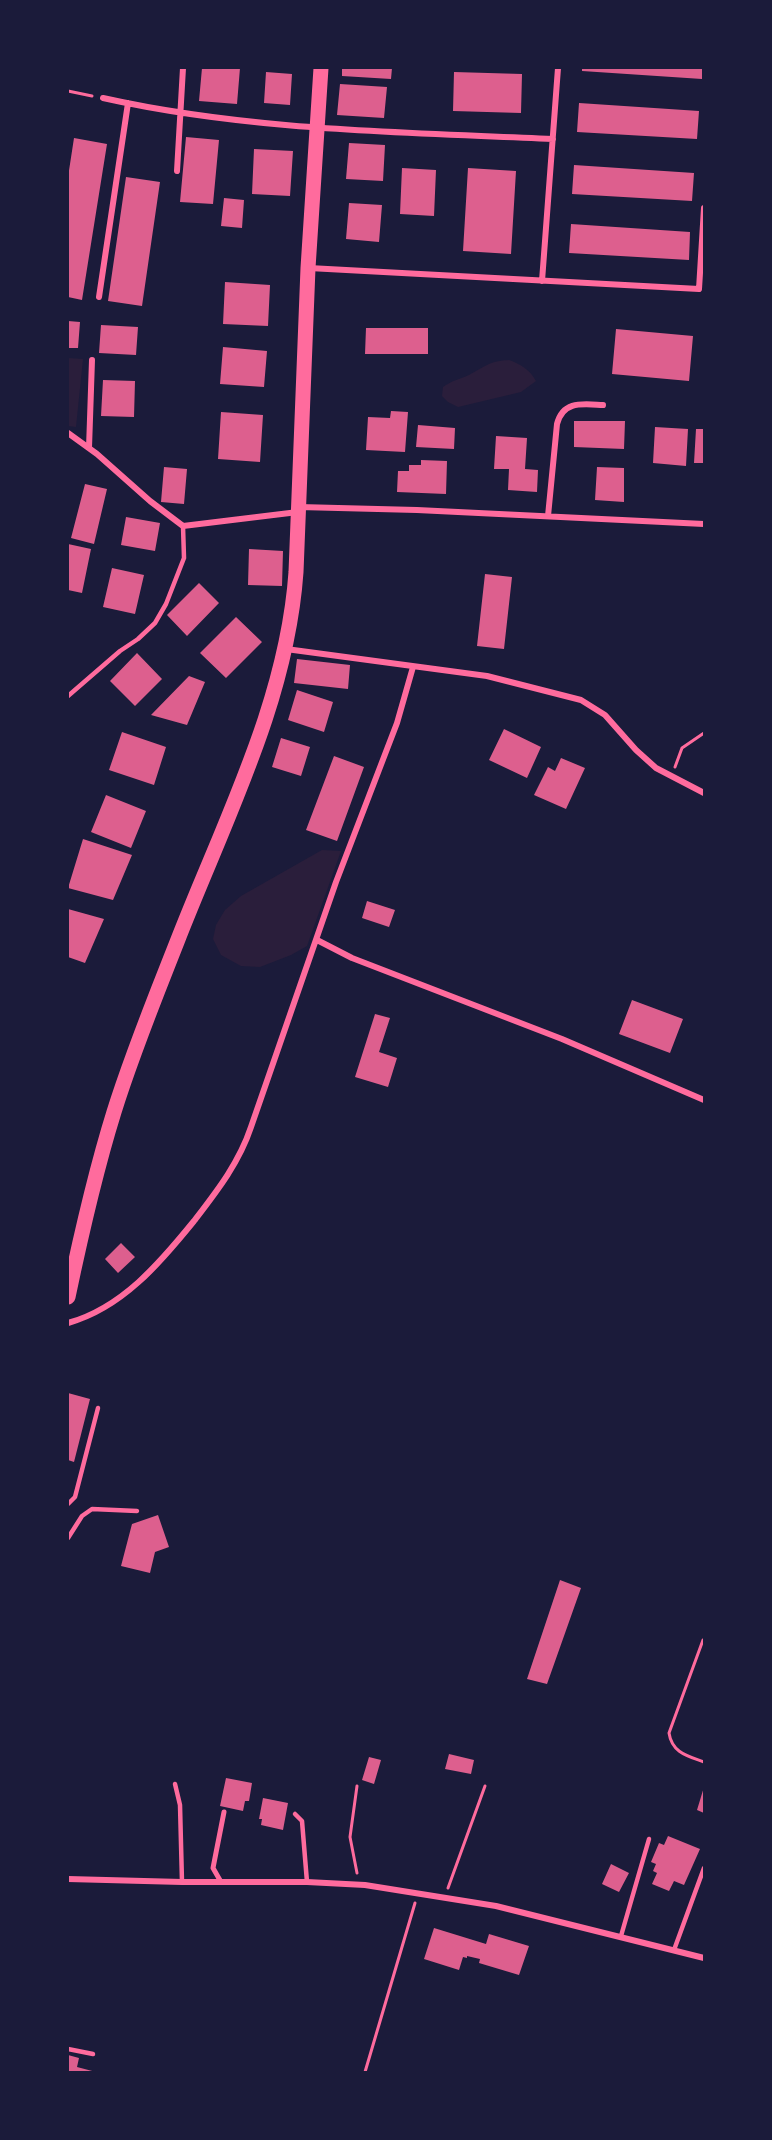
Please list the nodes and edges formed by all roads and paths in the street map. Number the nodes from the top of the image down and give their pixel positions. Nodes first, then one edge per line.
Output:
1 (183, 68) edge
2 (321, 68) edge
3 (558, 68) edge
4 (68, 92) edge
5 (103, 98) joint
6 (128, 103) junction
7 (181, 112) junction
8 (317, 127) junction
9 (553, 139) junction
10 (177, 171) dead end
11 (705, 208) edge
12 (308, 268) junction
13 (542, 281) junction
14 (99, 297) dead end
15 (92, 360) dead end
16 (603, 405) dead end
17 (68, 433) edge
18 (89, 448) junction
19 (298, 510) junction
20 (548, 516) junction
21 (705, 524) edge
22 (183, 526) junction
23 (286, 649) junction
24 (413, 667) junction
25 (68, 696) edge
26 (705, 733) edge
27 (671, 777) junction
28 (705, 793) edge
29 (317, 940) junction
30 (705, 1100) edge
31 (68, 1297) edge
32 (68, 1323) edge
33 (98, 1408) dead end
34 (68, 1504) edge
35 (137, 1511) dead end
36 (68, 1538) edge
37 (704, 1640) edge
38 (705, 1762) edge
39 (175, 1784) dead end
40 (357, 1786) dead end
41 (485, 1786) dead end
42 (224, 1812) dead end
43 (295, 1814) dead end
44 (648, 1839) dead end
45 (705, 1868) edge
46 (68, 1879) edge
47 (182, 1882) junction
48 (221, 1882) junction
49 (308, 1882) junction
50 (364, 1885) junction
51 (418, 1893) junction
52 (446, 1898) junction
53 (621, 1936) junction
54 (674, 1950) junction
55 (705, 1958) edge
56 (68, 2049) edge
57 (93, 2054) dead end
58 (365, 2073) edge

1 - 7 street
2 - 8 main road
3 - 9 street
4 - 5 path
5 - 6 street
6 - 7 street
6 - 14 street
7 - 8 street
7 - 10 street
8 - 9 street
8 - 12 main road
9 - 13 street
11 - 13 street
12 - 13 street
12 - 19 main road
15 - 18 street
16 - 20 street
17 - 18 street
18 - 22 street
19 - 20 street
19 - 22 street
19 - 23 main road
20 - 21 street
22 - 25 lane
23 - 24 street
23 - 31 main road
24 - 27 street
24 - 29 street
26 - 27 path
27 - 28 street
29 - 30 street
29 - 32 street
33 - 34 lane
35 - 36 lane
37 - 38 path
39 - 47 lane
40 - 50 path
41 - 52 path
42 - 48 street
43 - 49 lane
44 - 53 lane
45 - 54 lane
46 - 47 street
47 - 48 street
48 - 49 street
49 - 50 street
50 - 51 street
51 - 52 street
51 - 58 path
52 - 53 street
53 - 54 street
54 - 55 street
56 - 57 lane

